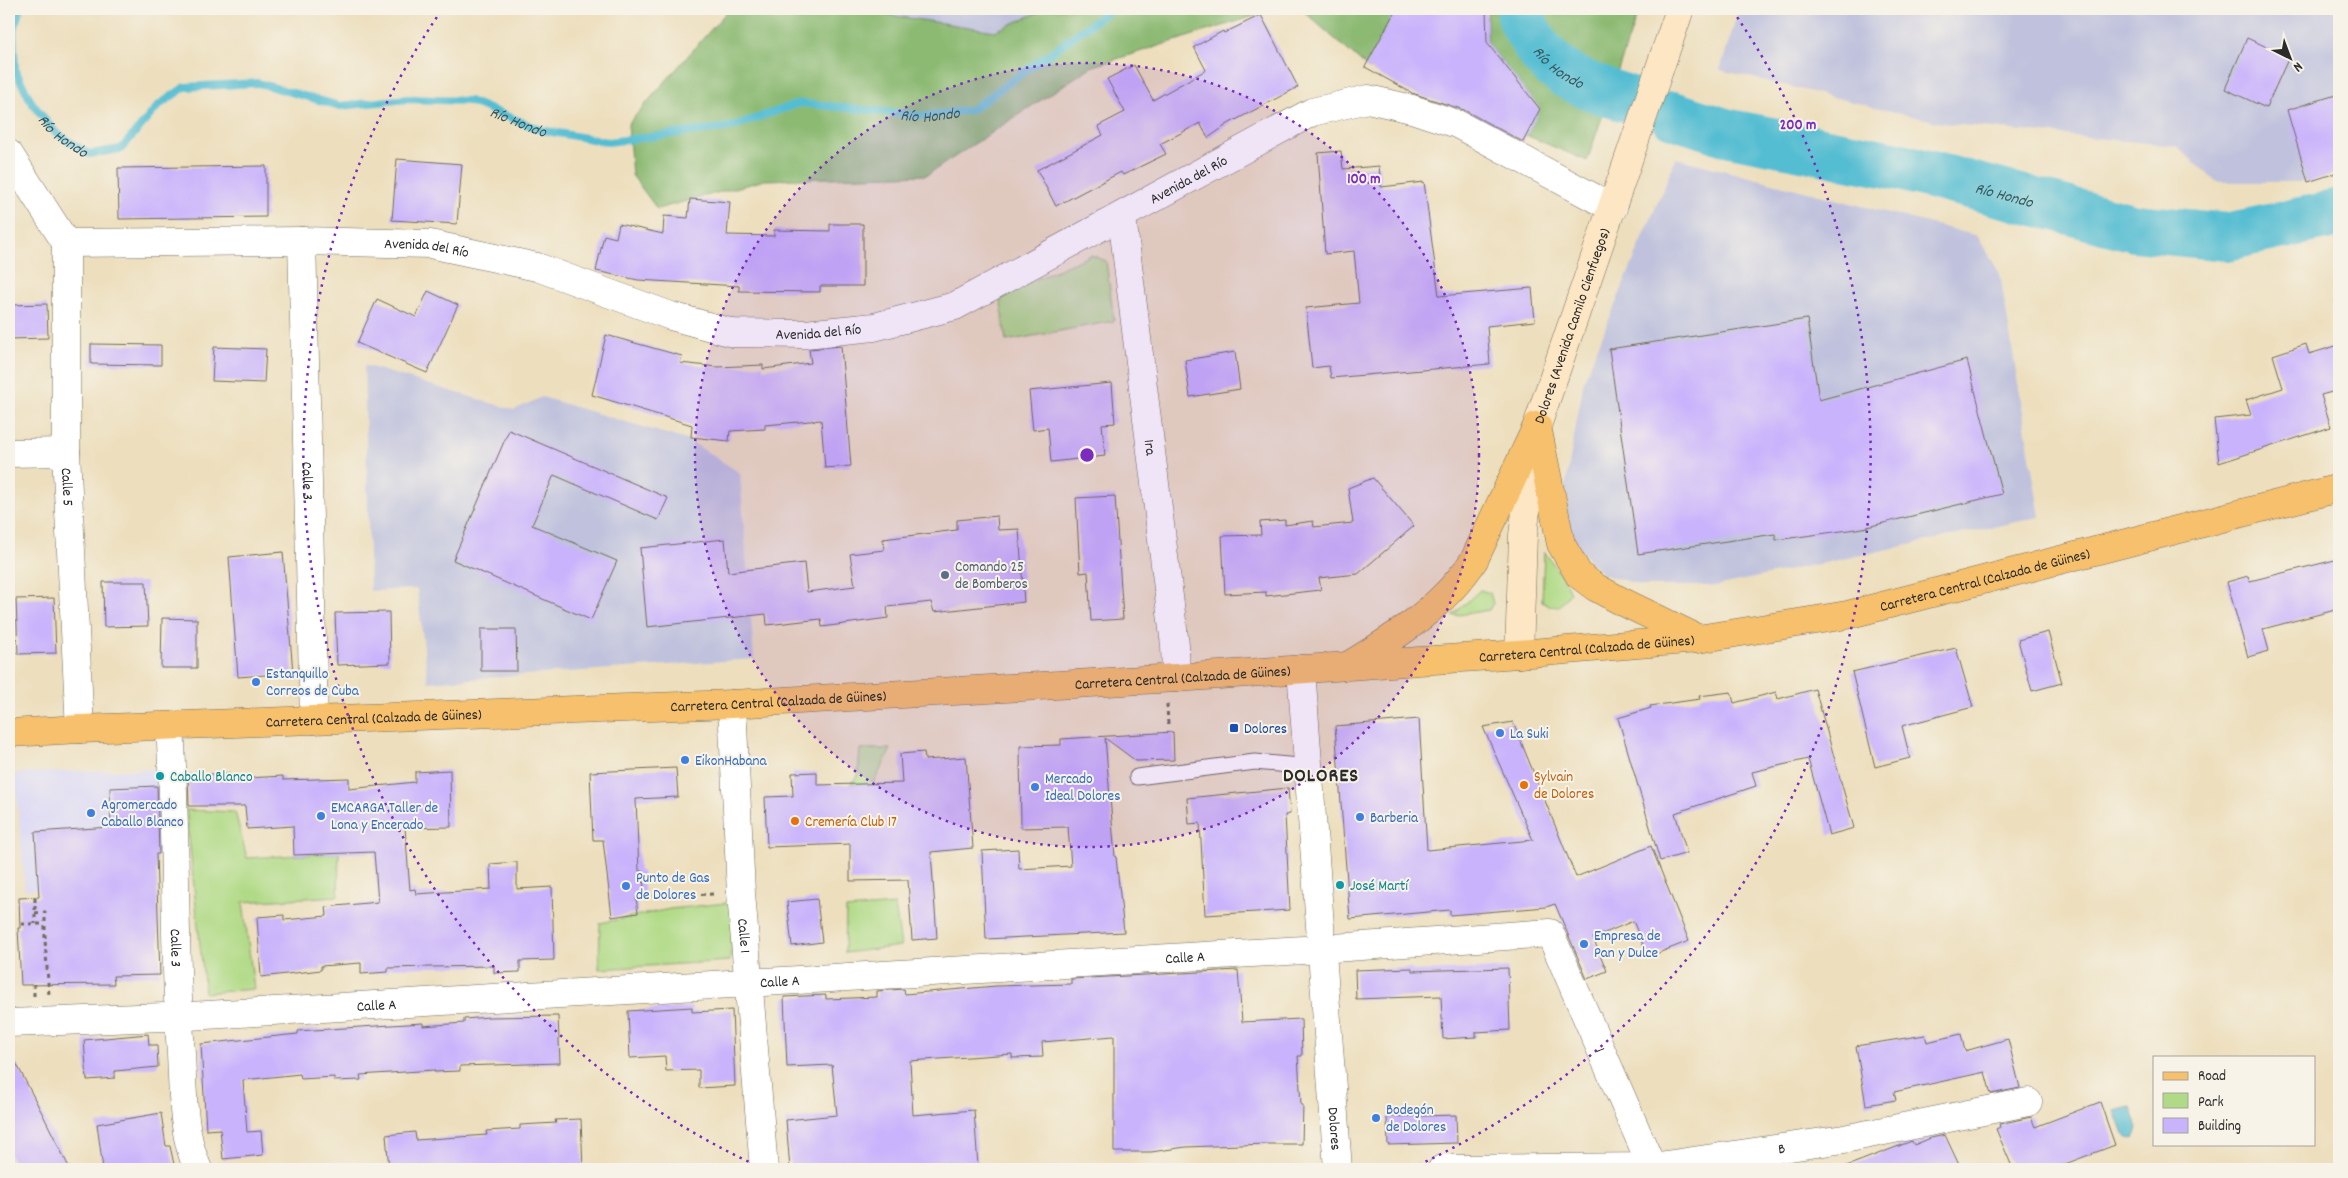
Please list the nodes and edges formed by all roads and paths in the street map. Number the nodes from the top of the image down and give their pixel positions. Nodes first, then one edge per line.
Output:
1 (1680, 9) edge
2 (9, 154) edge
3 (1613, 208) junction
4 (1122, 217) junction
5 (302, 241) junction
6 (66, 243) junction
7 (1537, 426) junction
8 (66, 452) junction
9 (9, 453) edge
10 (2339, 488) edge
11 (1698, 639) junction
12 (1519, 654) junction
13 (1349, 666) junction
14 (1301, 669) junction
15 (1176, 678) junction
16 (732, 704) junction
17 (314, 720) junction
18 (170, 726) junction
19 (80, 729) junction
20 (9, 733) edge
21 (1309, 767) junction
22 (1137, 777) dead end
23 (741, 893) junction
24 (645, 896) dead end
25 (34, 898) dead end
26 (35, 912) junction
27 (21, 924) dead end
28 (35, 924) junction
29 (45, 924) junction
30 (1550, 933) joint
31 (1320, 948) junction
32 (747, 982) junction
33 (178, 1016) junction
34 (50, 1021) junction
35 (9, 1023) edge
36 (2028, 1102) dead end
37 (1652, 1167) junction
38 (198, 1169) edge
39 (764, 1169) edge
40 (1338, 1169) edge
41 (1442, 1169) edge

1 - 3 main road, Dolores (Avenida Camilo Cienfuegos)
2 - 6 street
3 - 4 street, Avenida del Río
3 - 7 main road, Dolores (Avenida Camilo Cienfuegos)
4 - 5 street, Avenida del Río
4 - 15 street, 1ra
5 - 6 street, Avenida del Río
5 - 17 street, Calle 3
6 - 8 street, Calle 5
7 - 11 main road
7 - 12 main road, Dolores (Avenida Camilo Cienfuegos)
7 - 13 main road
8 - 9 street
8 - 19 street, Calle 5
10 - 11 main road, Carretera Central (Calzada de Güines)
11 - 12 main road, Carretera Central (Calzada de Güines)
12 - 13 main road, Carretera Central (Calzada de Güines)
13 - 14 main road, Carretera Central (Calzada de Güines)
14 - 15 main road, Carretera Central (Calzada de Güines)
14 - 21 street, Dolores
15 - 16 main road, Carretera Central (Calzada de Güines)
16 - 17 main road, Carretera Central (Calzada de Güines)
16 - 23 street, Calle 1
17 - 18 main road, Carretera Central (Calzada de Güines)
18 - 19 main road, Carretera Central (Calzada de Güines)
18 - 33 street, Calle 3
19 - 20 main road, Carretera Central (Calzada de Güines)
21 - 22 lane
21 - 31 street, Dolores
23 - 24 path
23 - 32 street, Calle 1
25 - 26 path
26 - 28 path
26 - 29 path
27 - 28 path
28 - 29 path
29 - 34 path
30 - 31 street, Calle A
30 - 37 street, 1
31 - 32 street, Calle A
31 - 40 street, Dolores
32 - 33 street, Calle A
32 - 39 street, Calle 1
33 - 34 street, Calle A
33 - 38 street, Calle 3
34 - 35 street, Calle A
36 - 37 street, B
37 - 41 street, B

